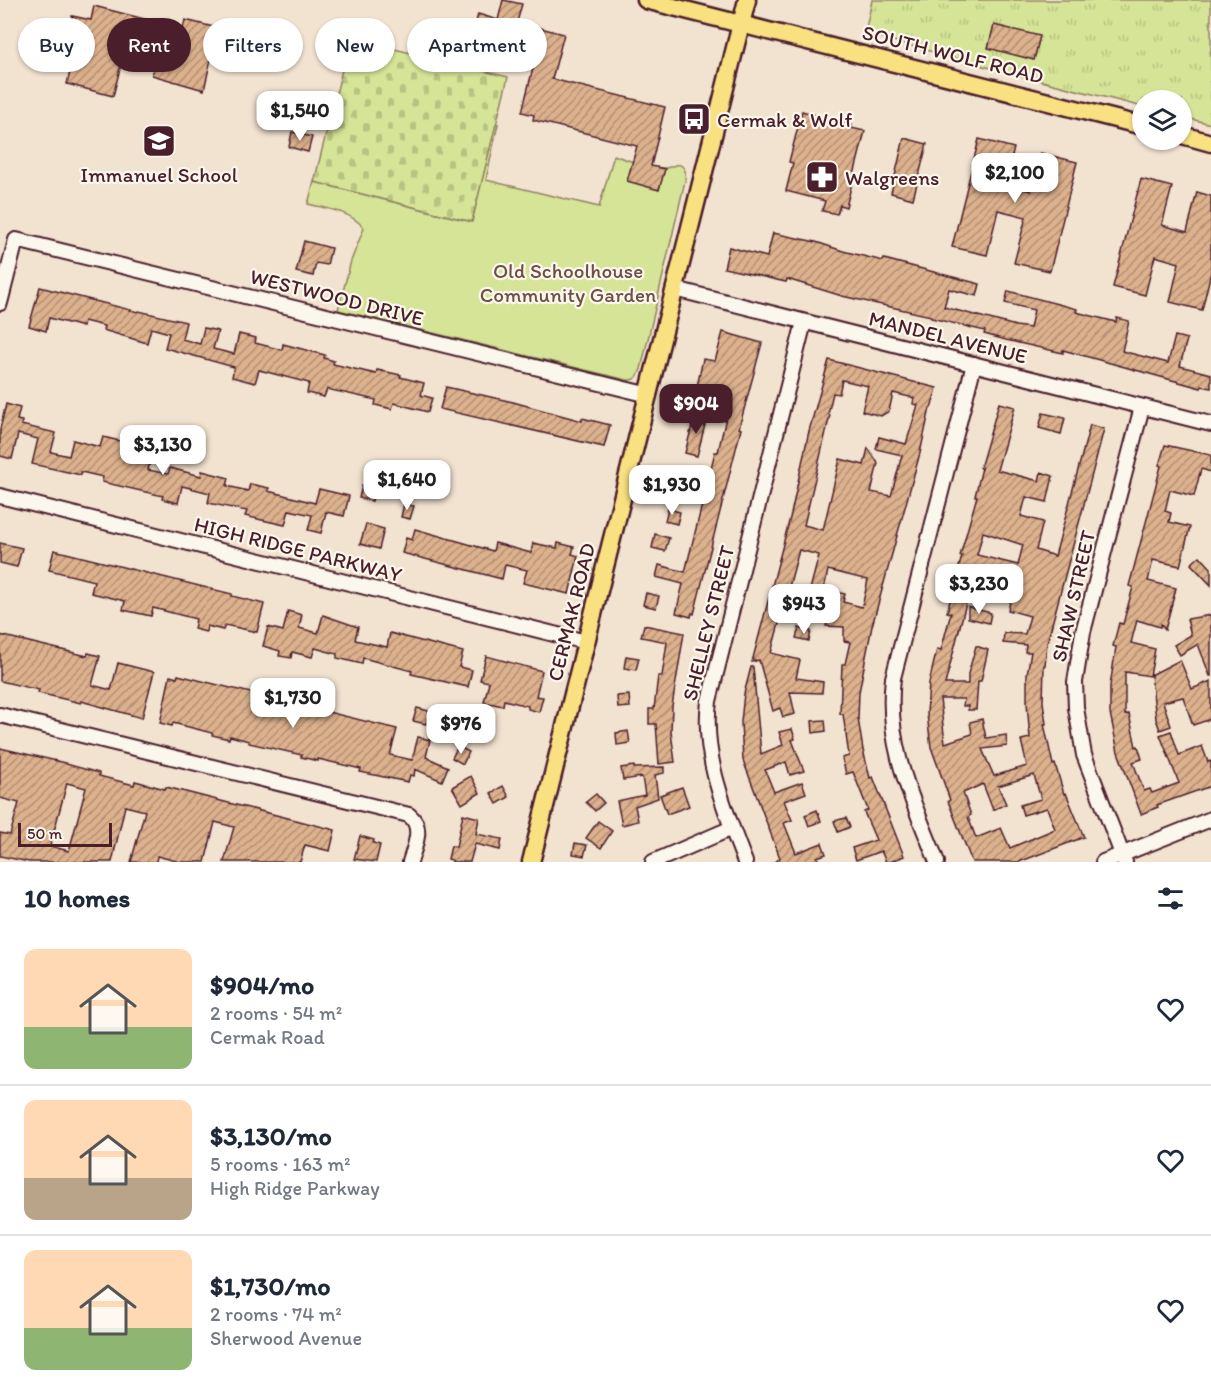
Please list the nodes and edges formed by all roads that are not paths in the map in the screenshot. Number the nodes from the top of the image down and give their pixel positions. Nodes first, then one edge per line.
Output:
1 (646, 0) edge
2 (747, 0) edge
3 (741, 23) junction
4 (1132, 123) edge
5 (1192, 138) edge
6 (1211, 143) edge
7 (675, 289) junction
8 (0, 303) edge
9 (804, 322) junction
10 (974, 364) junction
11 (649, 395) junction
12 (1142, 407) junction
13 (1211, 424) edge
14 (0, 496) edge
15 (586, 642) junction
16 (0, 716) edge
17 (1211, 819) edge
18 (732, 828) junction
19 (1123, 858) edge
20 (410, 862) edge
21 (531, 862) edge
22 (653, 862) edge
23 (745, 862) edge
24 (937, 862) edge
25 (1103, 862) edge

1 - 3 main road, SOUTH WOLF ROAD
2 - 3 main road, CERMAK ROAD
3 - 4 main road, SOUTH WOLF ROAD
3 - 7 main road, CERMAK ROAD
5 - 6 main road
7 - 9 street, MANDEL AVENUE
7 - 11 main road, CERMAK ROAD
8 - 11 street, WESTWOOD DRIVE
9 - 10 street, MANDEL AVENUE
9 - 18 street, SHELLEY STREET
10 - 12 street, MANDEL AVENUE
10 - 24 street
11 - 15 main road, CERMAK ROAD
12 - 13 street, MANDEL AVENUE
12 - 19 street, SHAW STREET
14 - 15 street, HIGH RIDGE PARKWAY
15 - 21 main road, CERMAK ROAD
16 - 20 street
17 - 19 street
18 - 22 street
18 - 23 street, SHELLEY STREET
19 - 25 street

